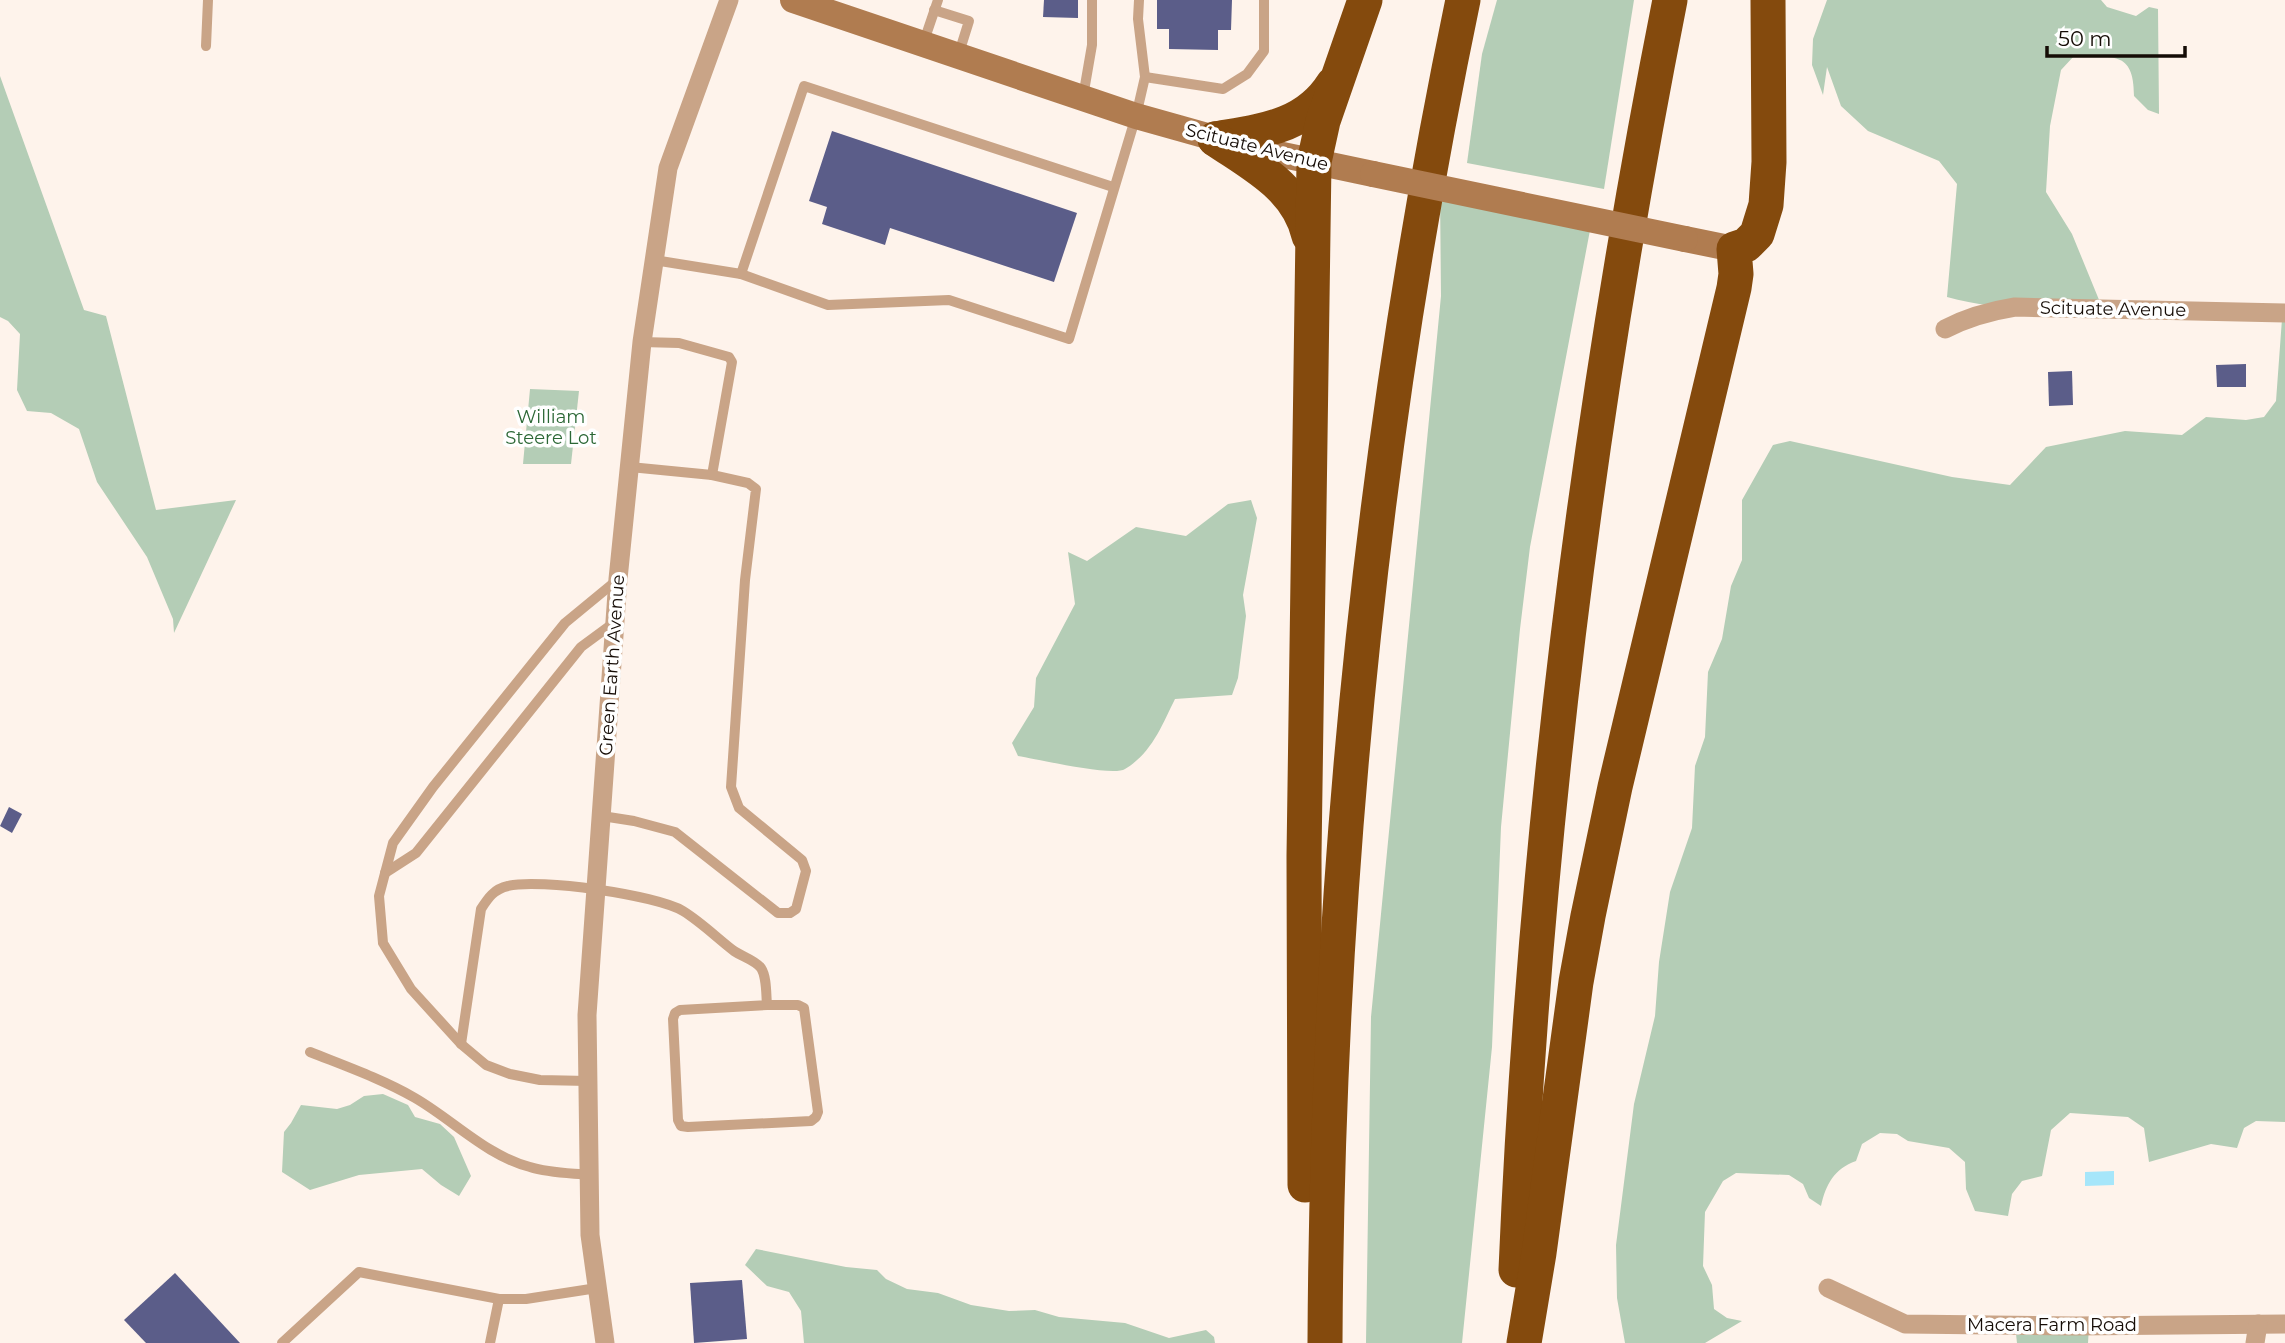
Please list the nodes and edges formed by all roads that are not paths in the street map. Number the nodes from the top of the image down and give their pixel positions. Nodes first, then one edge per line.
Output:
1 (208, 0) edge
2 (729, 0) edge
3 (1093, 0) edge
4 (1139, 0) edge
5 (1264, 0) edge
6 (1366, 0) edge
7 (1463, 0) edge
8 (1670, 0) edge
9 (1768, 0) edge
10 (803, 2) edge
11 (936, 5) edge
12 (923, 44) junction
13 (206, 46) dead end
14 (958, 56) junction
15 (1343, 62) junction
16 (1145, 77) junction
17 (1083, 99) junction
18 (1136, 116) junction
19 (1215, 139) junction
20 (1314, 162) junction
21 (1113, 187) junction
22 (1734, 249) junction
23 (1311, 256) junction
24 (654, 260) junction
25 (741, 274) junction
26 (2285, 313) edge
27 (1945, 329) dead end
28 (642, 342) junction
29 (630, 467) junction
30 (712, 475) junction
31 (618, 579) junction
32 (615, 622) junction
33 (602, 816) junction
34 (385, 873) junction
35 (597, 891) junction
36 (766, 1005) junction
37 (461, 1044) junction
38 (310, 1052) dead end
39 (588, 1081) junction
40 (589, 1175) junction
41 (1828, 1287) dead end
42 (597, 1288) junction
43 (499, 1299) junction
44 (2285, 1324) edge
45 (2257, 1334) edge
46 (282, 1343) edge
47 (490, 1343) edge
48 (605, 1343) edge
49 (1308, 1343) edge
50 (1325, 1343) edge
51 (1513, 1343) edge
52 (1524, 1343) edge

1 - 13 lane
2 - 24 street, Green Earth Avenue
3 - 17 lane
4 - 16 lane
5 - 16 lane
6 - 15 highway
7 - 50 highway
8 - 51 highway
9 - 22 highway
10 - 12 main road, Scituate Avenue
11 - 12 lane
11 - 14 lane
12 - 14 main road, Scituate Avenue
14 - 17 main road, Scituate Avenue
15 - 19 highway
15 - 20 highway
16 - 18 lane
17 - 18 main road, Scituate Avenue
18 - 19 main road, Scituate Avenue
18 - 21 lane
19 - 20 main road, Scituate Avenue
19 - 23 highway
20 - 22 main road, Scituate Avenue, bridge
20 - 23 highway
21 - 25 lane
21 - 25 lane
22 - 52 highway
23 - 49 highway
24 - 25 lane
24 - 28 street, Green Earth Avenue
26 - 27 street, Scituate Avenue
28 - 29 street, Green Earth Avenue
28 - 30 lane
29 - 30 lane
29 - 31 street, Green Earth Avenue
30 - 33 lane
31 - 32 street, Green Earth Avenue
31 - 34 lane
32 - 33 street, Green Earth Avenue
32 - 34 lane
33 - 35 street, Green Earth Avenue
34 - 37 lane
35 - 36 lane
35 - 37 lane
35 - 39 street, Green Earth Avenue
36 - 36 lane
37 - 39 lane
38 - 40 lane
39 - 40 street, Green Earth Avenue
40 - 42 street, Green Earth Avenue
41 - 45 street, Macera Farm Road
42 - 43 lane
42 - 48 street, Green Earth Avenue
43 - 46 lane
43 - 47 lane
44 - 45 street, Macera Farm Road

